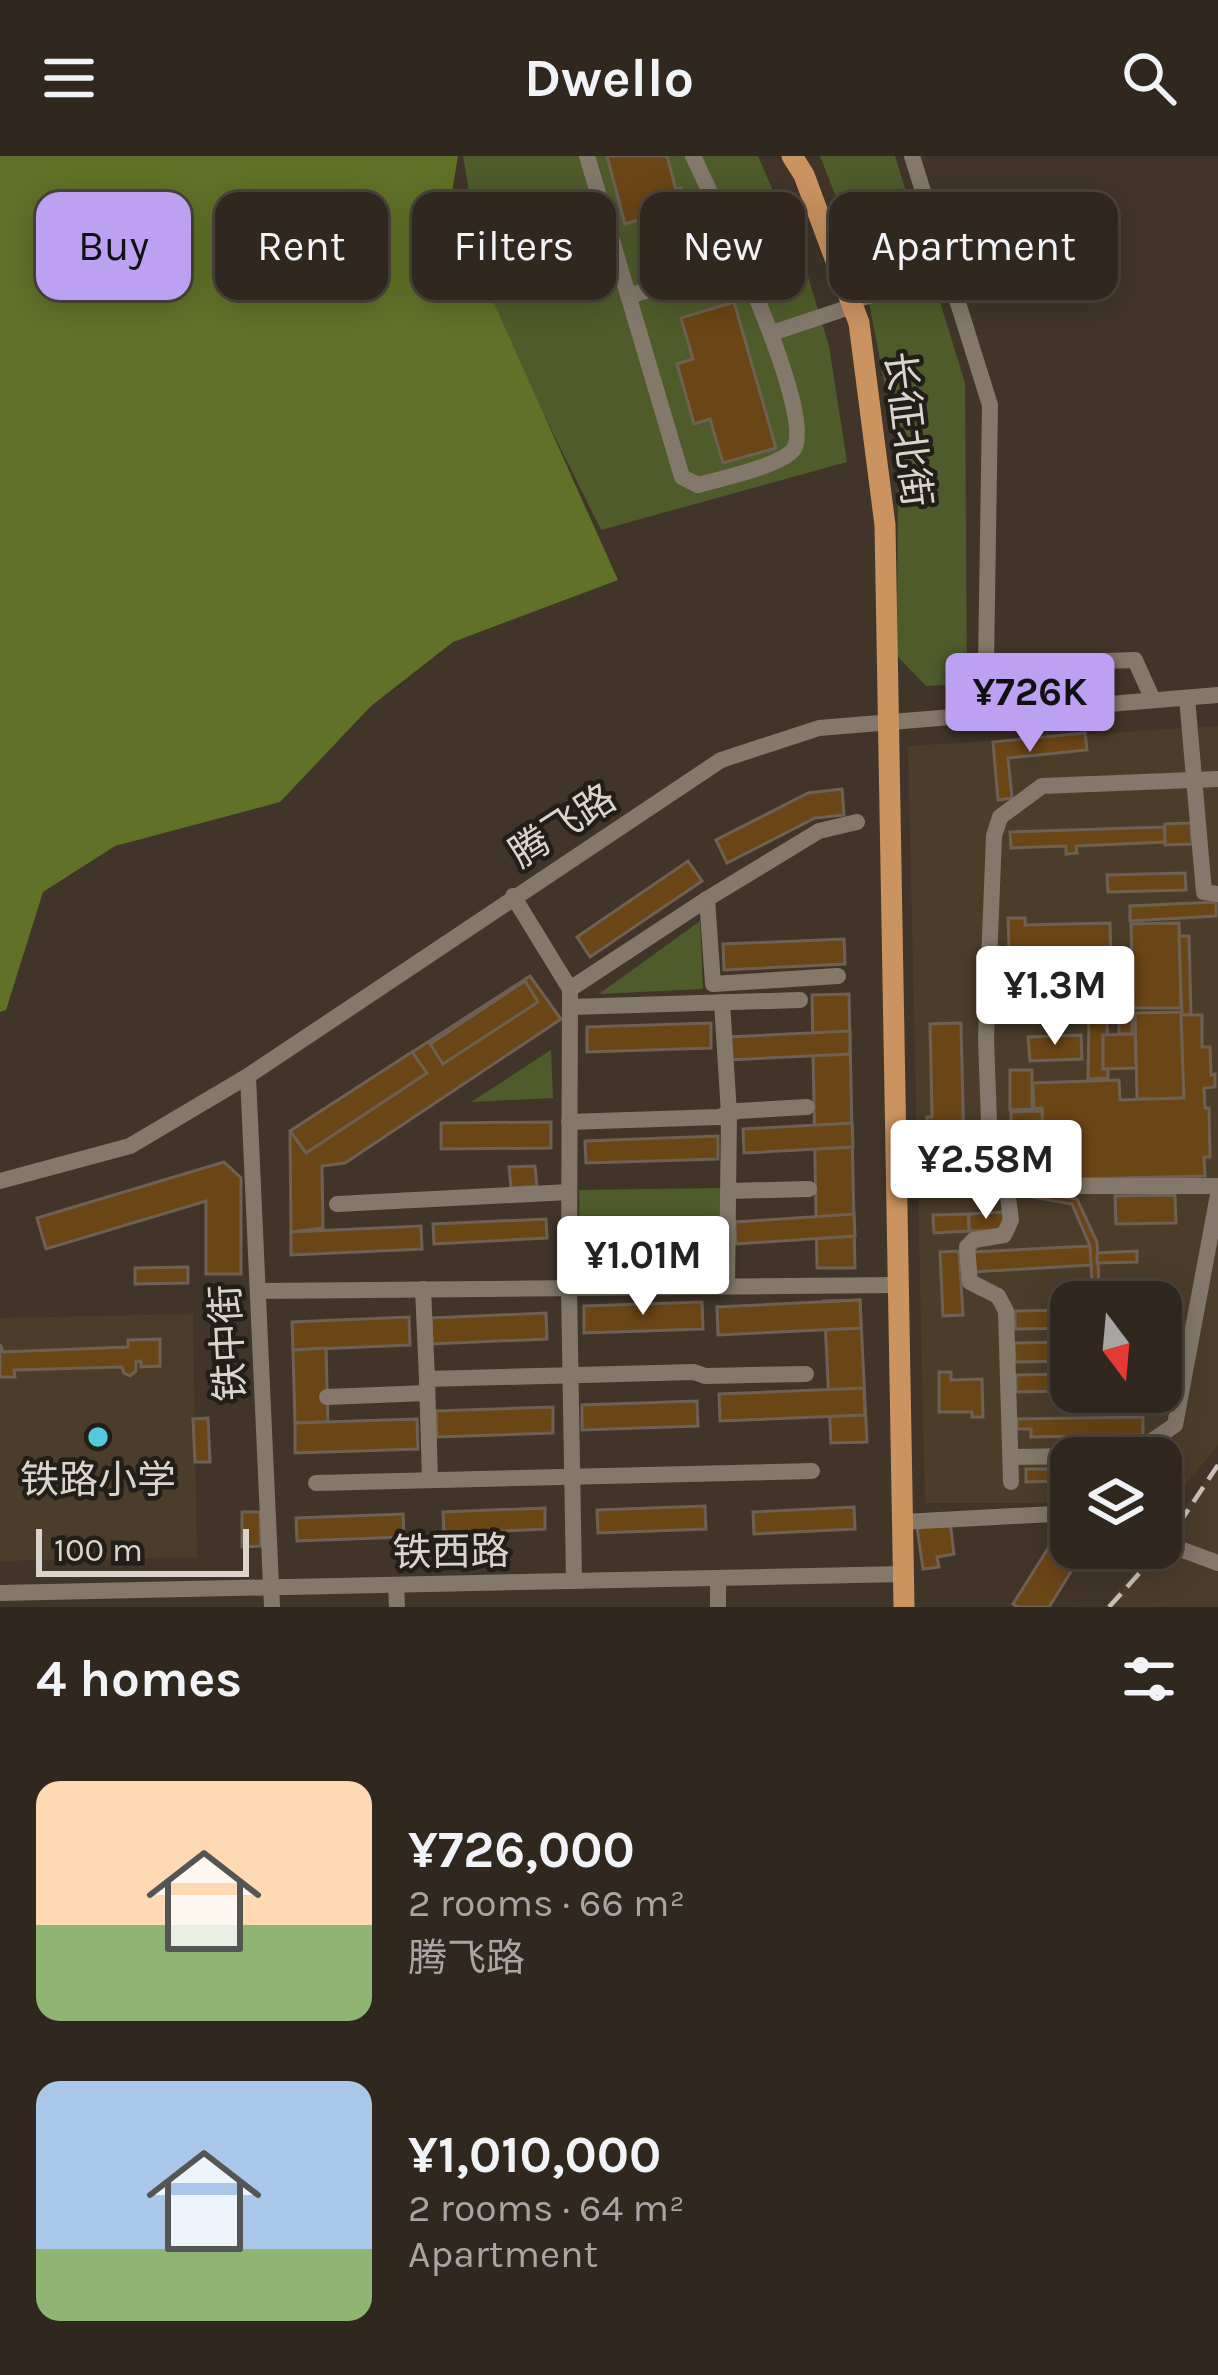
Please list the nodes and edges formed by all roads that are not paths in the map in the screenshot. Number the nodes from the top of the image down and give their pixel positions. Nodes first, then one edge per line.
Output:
1 (586, 156) edge
2 (693, 156) edge
3 (792, 156) edge
4 (912, 156) edge
5 (709, 192) edge
6 (923, 192) edge
7 (640, 292) edge
8 (628, 296) junction
9 (757, 300) edge
10 (862, 300) edge
11 (958, 300) edge
12 (852, 303) junction
13 (772, 333) junction
14 (1218, 695) edge
15 (1187, 698) junction
16 (1153, 700) junction
17 (887, 724) junction
18 (1218, 779) edge
19 (1194, 780) junction
20 (857, 822) dead end
21 (1218, 894) edge
22 (513, 896) junction
23 (706, 899) junction
24 (838, 976) dead end
25 (570, 998) junction
26 (800, 1000) dead end
27 (722, 1002) junction
28 (248, 1076) junction
29 (807, 1107) dead end
30 (728, 1114) junction
31 (569, 1122) junction
32 (0, 1181) edge
33 (1058, 1186) dead end
34 (1218, 1186) edge
35 (809, 1189) dead end
36 (728, 1190) junction
37 (569, 1192) junction
38 (1218, 1195) edge
39 (337, 1204) dead end
40 (898, 1285) junction
41 (727, 1286) junction
42 (569, 1288) junction
43 (423, 1289) junction
44 (258, 1291) junction
45 (806, 1374) dead end
46 (570, 1376) junction
47 (427, 1386) junction
48 (328, 1397) dead end
49 (1011, 1457) junction
50 (812, 1471) dead end
51 (572, 1477) junction
52 (430, 1480) junction
53 (1011, 1482) dead end
54 (316, 1483) dead end
55 (1050, 1514) edge
56 (903, 1522) junction
57 (1182, 1550) edge
58 (1218, 1563) edge
59 (904, 1574) junction
60 (718, 1578) junction
61 (574, 1581) junction
62 (396, 1585) junction
63 (272, 1588) junction
64 (0, 1593) edge
65 (272, 1607) edge
66 (397, 1607) edge
67 (718, 1607) edge
68 (904, 1607) edge

1 - 8 street
2 - 5 street
3 - 12 main road, 长征北街
4 - 6 street
7 - 8 street
8 - 13 street
9 - 13 street
10 - 12 street
11 - 16 street
12 - 13 street
12 - 17 main road, 长征北街
14 - 15 street, 腾飞路
15 - 16 street, 腾飞路
15 - 19 street
16 - 17 street, 腾飞路
17 - 22 street, 腾飞路
17 - 40 main road, 长征北街
18 - 19 street
19 - 21 street
19 - 49 street
20 - 23 street
22 - 25 street
22 - 28 street, 腾飞路
23 - 24 street
23 - 25 street
25 - 27 street
25 - 31 street
26 - 27 street
27 - 30 street
28 - 32 street, 腾飞路
28 - 44 street, 铁中街
29 - 30 street
30 - 31 street
30 - 36 street
31 - 37 street
33 - 34 street
35 - 36 street
36 - 41 street
37 - 39 street
37 - 42 street
38 - 49 street
40 - 41 street
40 - 56 main road, 长征北街
41 - 42 street
42 - 43 street
42 - 46 street
43 - 44 street
43 - 47 street
44 - 63 street, 铁中街
45 - 46 street
46 - 47 street
46 - 51 street
47 - 48 street
47 - 52 street
49 - 53 street
50 - 51 street
51 - 52 street
51 - 61 street
52 - 54 street
55 - 56 street
56 - 59 main road, 长征北街
57 - 58 street
59 - 60 street, 铁西路
59 - 68 main road, 长征北街
60 - 61 street, 铁西路
60 - 67 street
61 - 62 street, 铁西路
62 - 63 street, 铁西路
62 - 66 street
63 - 64 street, 铁西路
63 - 65 street, 铁中街

